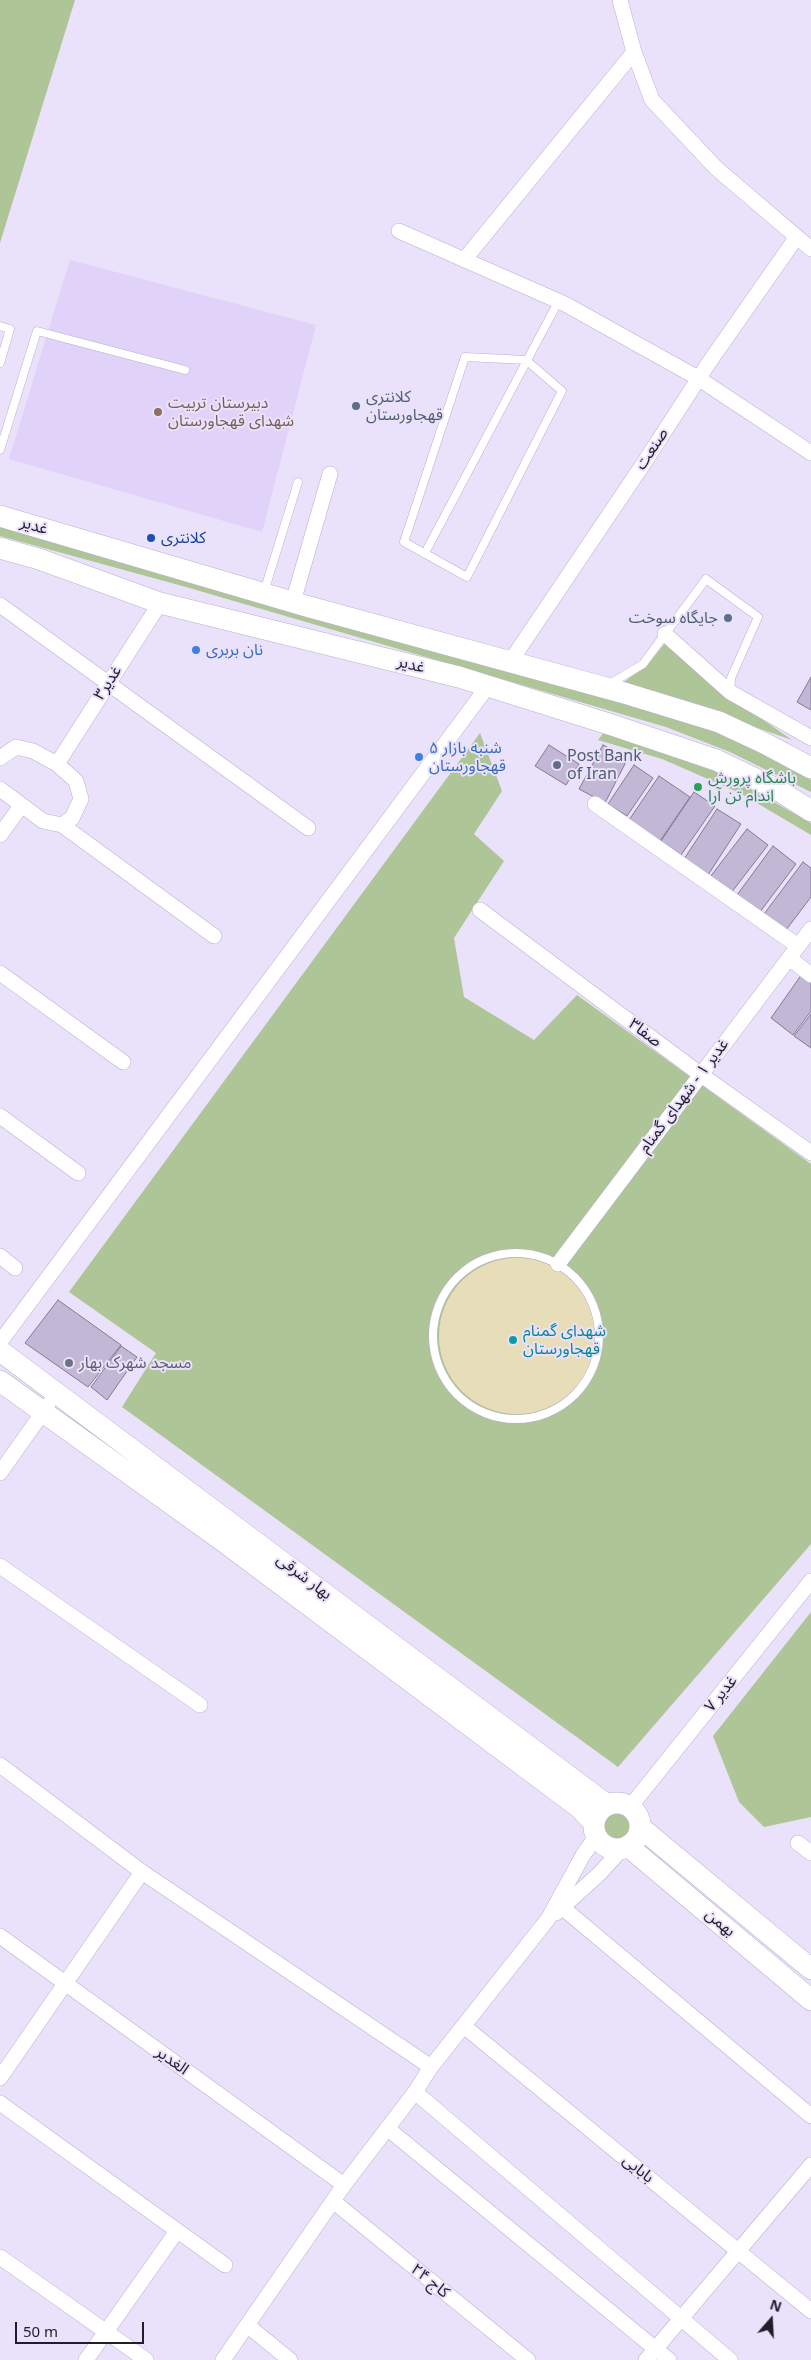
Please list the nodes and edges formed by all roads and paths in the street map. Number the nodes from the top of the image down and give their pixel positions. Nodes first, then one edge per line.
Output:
1 (620, 0) edge
2 (634, 52) junction
3 (399, 231) dead end
4 (796, 238) junction
5 (811, 249) edge
6 (464, 260) junction
7 (558, 302) junction
8 (0, 326) edge
9 (526, 360) junction
10 (0, 363) edge
11 (185, 370) dead end
12 (698, 378) junction
13 (0, 450) edge
14 (811, 453) edge
15 (330, 474) dead end
16 (298, 482) dead end
17 (0, 516) edge
18 (0, 548) edge
19 (425, 553) junction
20 (264, 593) junction
21 (293, 602) junction
22 (160, 603) junction
23 (0, 605) edge
24 (665, 634) junction
25 (510, 662) junction
26 (108, 684) junction
27 (488, 686) junction
28 (604, 688) junction
29 (730, 692) junction
30 (811, 738) edge
31 (0, 758) edge
32 (57, 764) junction
33 (811, 768) edge
34 (0, 789) edge
35 (595, 804) dead end
36 (21, 806) junction
37 (811, 811) edge
38 (62, 825) junction
39 (308, 828) dead end
40 (0, 835) edge
41 (480, 910) dead end
42 (811, 929) edge
43 (214, 936) dead end
44 (798, 946) junction
45 (788, 958) junction
46 (0, 973) edge
47 (811, 975) edge
48 (123, 1062) dead end
49 (700, 1074) junction
50 (0, 1116) edge
51 (811, 1153) edge
52 (78, 1173) dead end
53 (0, 1256) edge
54 (558, 1264) junction
55 (15, 1268) dead end
56 (0, 1342) edge
57 (0, 1351) edge
58 (0, 1381) edge
59 (56, 1393) junction
60 (43, 1412) junction
61 (0, 1473) edge
62 (0, 1566) edge
63 (811, 1581) edge
64 (200, 1705) dead end
65 (0, 1765) edge
66 (607, 1805) junction
67 (630, 1807) junction
68 (640, 1827) junction
69 (595, 1830) junction
70 (798, 1843) dead end
71 (625, 1848) junction
72 (811, 1853) edge
73 (142, 1872) junction
74 (563, 1908) junction
75 (548, 1919) junction
76 (0, 1936) edge
77 (811, 1969) edge
78 (66, 1984) junction
79 (811, 2000) edge
80 (465, 2027) junction
81 (432, 2067) junction
82 (0, 2078) edge
83 (415, 2092) junction
84 (0, 2103) edge
85 (811, 2116) edge
86 (387, 2128) junction
87 (811, 2165) edge
88 (344, 2185) junction
89 (333, 2201) junction
90 (178, 2231) junction
91 (739, 2251) junction
92 (0, 2257) edge
93 (225, 2265) dead end
94 (811, 2310) edge
95 (682, 2319) junction
96 (247, 2325) junction
97 (106, 2332) junction
98 (651, 2354) edge
99 (86, 2360) edge
100 (146, 2360) edge
101 (223, 2360) edge
102 (290, 2360) edge
103 (528, 2360) edge
104 (669, 2360) edge
105 (730, 2360) edge

1 - 2 street
2 - 4 street
2 - 6 street
3 - 6 street
4 - 5 street
4 - 12 street, صنعت
6 - 7 street
7 - 9 lane
7 - 12 street
8 - 10 lane
9 - 19 lane
9 - 19 lane
9 - 19 lane
11 - 13 lane
12 - 14 street
12 - 25 street, صنعت
15 - 21 street
16 - 20 lane
17 - 20 street, غدیر
18 - 22 street, غدیر
20 - 21 street, غدیر
21 - 25 street, غدیر
22 - 26 street, غدیر۳
22 - 27 street, غدیر
23 - 26 street
24 - 28 lane
24 - 29 street
24 - 29 lane
25 - 28 street, غدیر
26 - 32 street, غدیر۳
26 - 39 street
27 - 37 street, غدیر
27 - 56 street
28 - 33 street, غدیر
29 - 30 street
31 - 32 street
32 - 38 street
34 - 36 street
35 - 44 street
36 - 38 street
36 - 40 street
38 - 43 street
41 - 49 street, صفا۳
42 - 44 street, غدیر ۱ - شهدای گمنام
44 - 45 street, غدیر ۱ - شهدای گمنام
45 - 47 street
45 - 49 street, غدیر ۱ - شهدای گمنام
46 - 48 street
49 - 51 street, صفا۳
49 - 54 street, غدیر ۱ - شهدای گمنام
50 - 52 street
53 - 55 street
54 - 54 lane
57 - 59 street, بهار شرقی
58 - 60 street, بهار شرقی
59 - 60 street
59 - 66 street, بهار شرقی
60 - 61 street
60 - 69 street, بهار شرقی
62 - 64 street
63 - 67 street, غدیر ۷
65 - 73 street
66 - 67 street
66 - 69 street
67 - 68 street
68 - 71 street
68 - 77 street, بهمن
69 - 71 street
69 - 75 street
70 - 72 street
71 - 74 street
71 - 79 street, بهمن
73 - 78 street
73 - 81 street
74 - 75 street
74 - 85 street
75 - 80 street
76 - 78 street, الغدیر
78 - 82 street
78 - 88 street, الغدیر
80 - 81 street
80 - 91 street, بابایی
81 - 83 street
83 - 86 street
83 - 95 street
84 - 90 street
86 - 88 street
86 - 98 street
87 - 91 street
88 - 89 street
89 - 96 street
89 - 103 street, کاج ۲۴
90 - 93 street
90 - 97 street
91 - 94 street, بابایی
91 - 95 street
92 - 97 street
95 - 98 street
95 - 105 street
96 - 101 street
96 - 102 street
97 - 99 street
97 - 100 street
98 - 104 street

